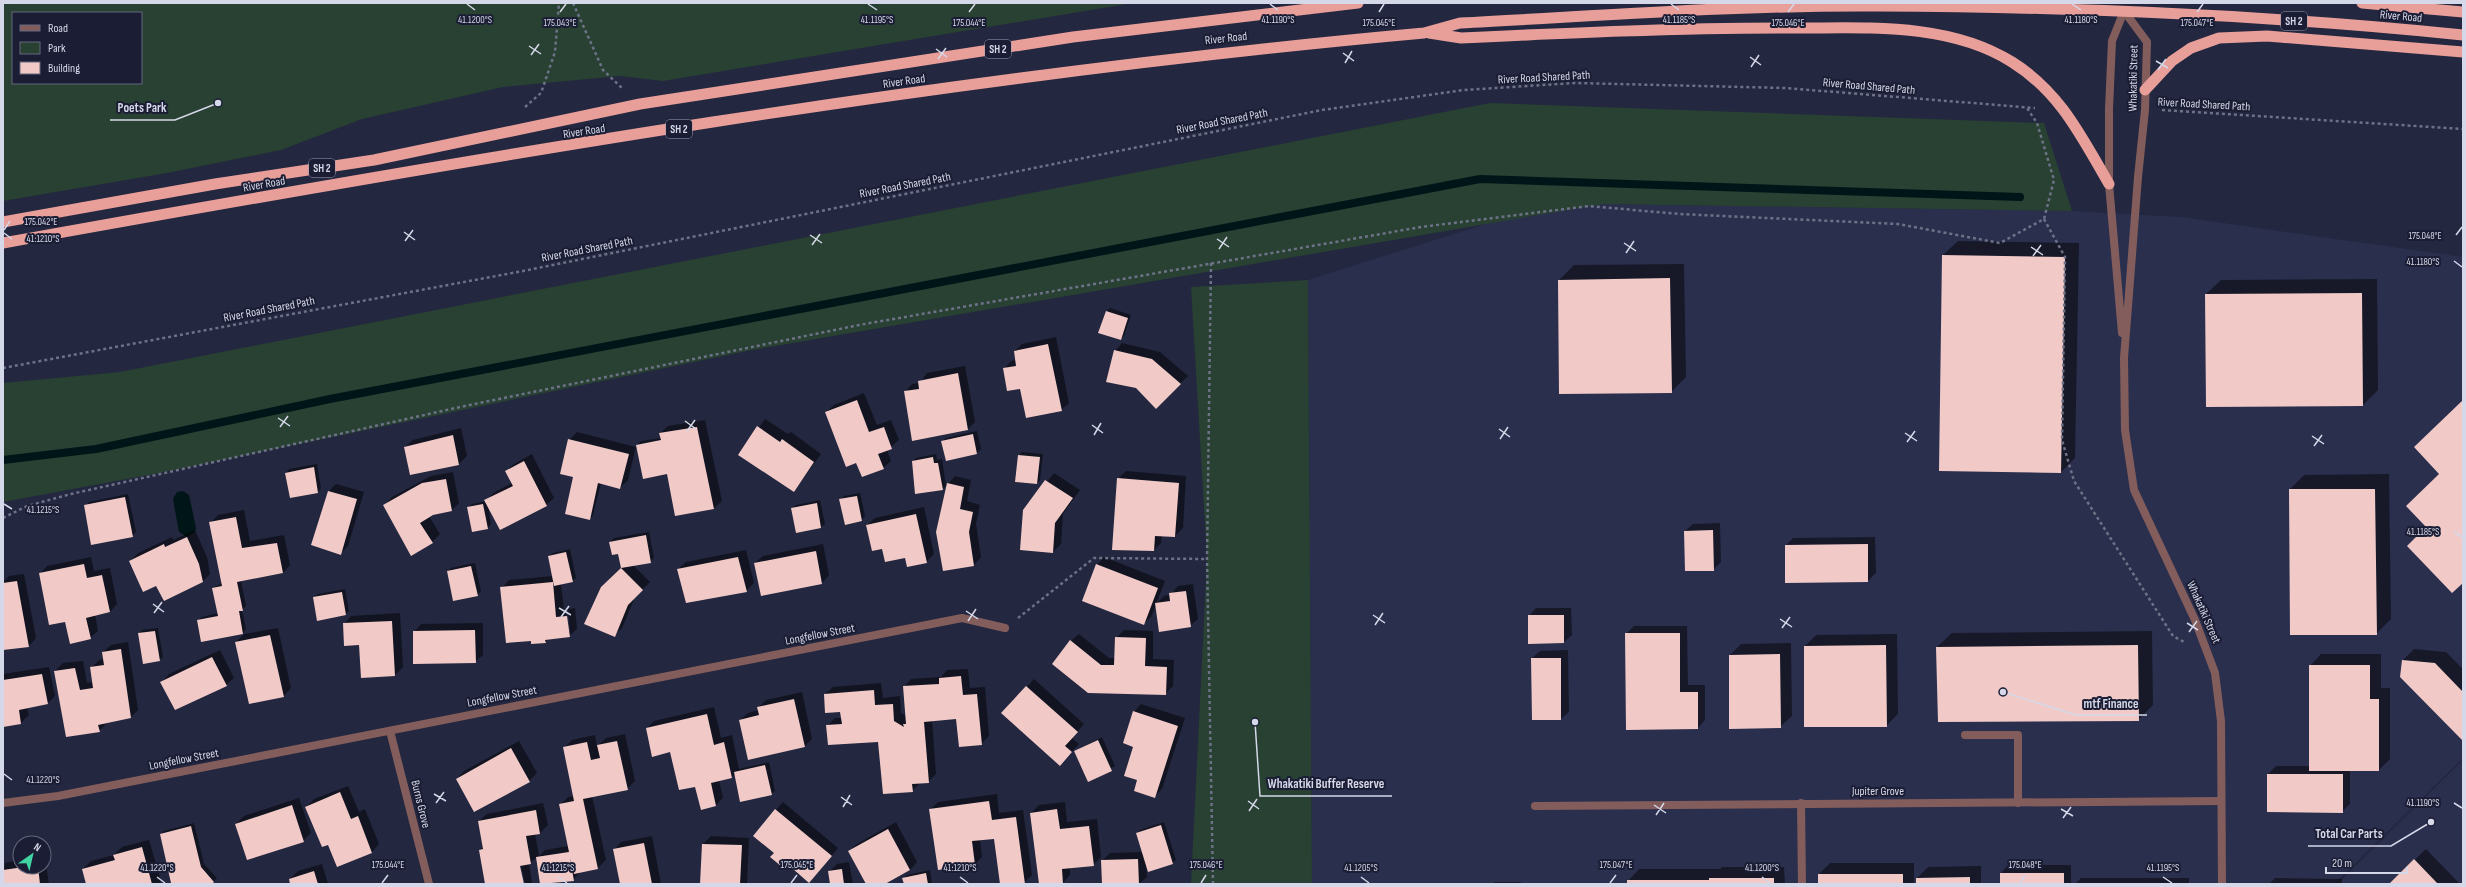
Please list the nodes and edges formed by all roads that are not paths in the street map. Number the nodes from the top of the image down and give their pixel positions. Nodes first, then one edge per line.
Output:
1 (1358, 3) edge
2 (2114, 3) edge
3 (2362, 3) edge
4 (2127, 7) edge
5 (2463, 12) edge
6 (1424, 33) junction
7 (2463, 35) edge
8 (2463, 52) edge
9 (2145, 90) junction
10 (2109, 184) junction
11 (3, 222) edge
12 (3, 243) edge
13 (2124, 358) junction
14 (1005, 628) road end
15 (390, 731) junction
16 (1965, 735) dead end
17 (2221, 801) junction
18 (1802, 803) junction
19 (2018, 803) junction
20 (3, 804) edge
21 (1535, 806) dead end
22 (429, 884) edge
23 (1802, 884) edge
24 (2222, 884) edge

1 - 11 highway, River Road / SH 2
2 - 4 highway
3 - 5 highway
4 - 6 highway, River Road / SH 2
4 - 7 highway, River Road / SH 2
4 - 9 street, Whakatiki Street
4 - 10 street, Whakatiki Street
6 - 10 highway
6 - 12 highway, River Road / SH 2
8 - 9 highway
9 - 13 street, Whakatiki Street
10 - 13 street, Whakatiki Street
13 - 17 street, Whakatiki Street
14 - 15 street, Longfellow Street
15 - 20 street, Longfellow Street
15 - 22 street, Burns Grove
16 - 19 street
17 - 19 street, Jupiter Grove
17 - 24 street, Whakatiki Street
18 - 19 street, Jupiter Grove
18 - 21 street, Jupiter Grove
18 - 23 street

